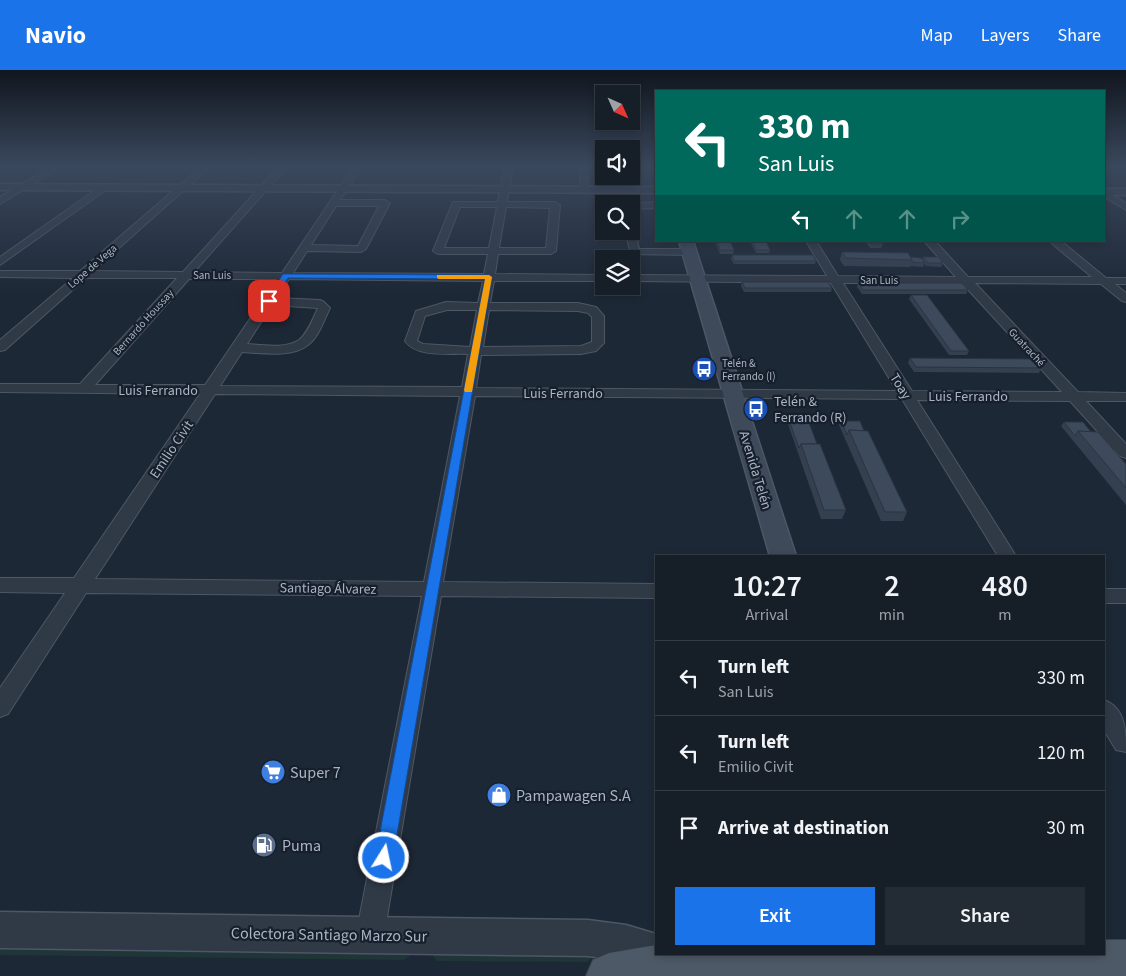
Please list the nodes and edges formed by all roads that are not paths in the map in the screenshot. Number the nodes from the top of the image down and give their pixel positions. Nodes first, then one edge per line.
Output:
1 (74, 208) edge
2 (159, 208) edge
3 (246, 208) edge
4 (330, 208) edge
5 (382, 208) edge
6 (454, 208) edge
7 (501, 208) edge
8 (555, 208) edge
9 (632, 240) edge
10 (812, 242) edge
11 (930, 242) edge
12 (1055, 242) edge
13 (687, 246) edge
14 (304, 248) junction
15 (494, 251) junction
16 (0, 262) edge
17 (0, 274) edge
18 (83, 274) junction
19 (186, 275) junction
20 (286, 276) junction
21 (489, 277) junction
22 (595, 278) edge
23 (640, 278) edge
24 (697, 279) junction
25 (834, 280) junction
26 (965, 280) junction
27 (1104, 281) junction
28 (1126, 282) edge
29 (1126, 299) edge
30 (269, 301) junction
31 (484, 307) junction
32 (0, 347) edge
33 (238, 348) junction
34 (476, 351) junction
35 (0, 388) edge
36 (83, 389) junction
37 (210, 390) junction
38 (468, 392) junction
39 (733, 394) junction
40 (907, 395) junction
41 (1073, 396) junction
42 (1126, 397) edge
43 (1126, 453) edge
44 (783, 555) edge
45 (1006, 555) edge
46 (0, 585) edge
47 (80, 586) junction
48 (433, 589) junction
49 (655, 591) edge
50 (1105, 596) edge
51 (1126, 596) edge
52 (0, 707) edge
53 (1105, 712) edge
54 (1124, 742) dead end
55 (0, 930) edge
56 (370, 935) junction
57 (655, 952) edge
58 (668, 956) edge
59 (774, 958) junction
60 (1066, 962) junction
61 (1126, 963) edge
62 (910, 966) edge
63 (609, 976) edge
64 (734, 976) edge
65 (1110, 976) edge

1 - 16 street
2 - 18 street, Lope de Vega
3 - 19 street, Bernardo Houssay
4 - 14 street, Emilio Civit
5 - 14 street
6 - 15 street
7 - 15 street
8 - 15 street
9 - 13 street
10 - 25 street, Toay
11 - 26 street, Guatraché
12 - 27 street
13 - 24 main road, Avenida Telén
14 - 20 street, Emilio Civit
15 - 21 street
17 - 18 street, San Luis
18 - 19 street, San Luis
18 - 32 street, Lope de Vega
19 - 20 street, San Luis
19 - 36 street, Bernardo Houssay
20 - 21 street, San Luis
20 - 30 street, Emilio Civit
21 - 22 street, San Luis
21 - 31 street
23 - 24 street, San Luis
24 - 25 street, San Luis
24 - 39 main road, Avenida Telén
25 - 26 street, San Luis
25 - 40 street, Toay
26 - 27 street, San Luis
26 - 41 street, Guatraché
27 - 28 street, San Luis
27 - 29 street
30 - 33 street, Emilio Civit
30 - 33 street
31 - 34 street
31 - 34 street
31 - 34 street
33 - 37 street, Emilio Civit
34 - 38 street
35 - 36 street, Luis Ferrando
36 - 37 street, Luis Ferrando
37 - 38 street, Luis Ferrando
37 - 47 street, Emilio Civit
38 - 39 street, Luis Ferrando
38 - 48 street
39 - 40 street, Luis Ferrando
39 - 44 main road, Avenida Telén
40 - 41 street, Luis Ferrando
40 - 45 street, Toay
41 - 42 street, Luis Ferrando
41 - 43 street, Guatraché
46 - 47 street, Santiago Álvarez
47 - 48 street, Santiago Álvarez
47 - 52 street, Emilio Civit
48 - 49 street, Santiago Álvarez
48 - 56 street
50 - 51 street
53 - 54 street
55 - 56 street, Colectora Santiago Marzo Sur
56 - 57 street, Colectora Santiago Marzo Sur
58 - 59 main road
58 - 63 main road
59 - 62 main road
59 - 64 main road
60 - 61 main road
60 - 62 main road
60 - 65 main road

